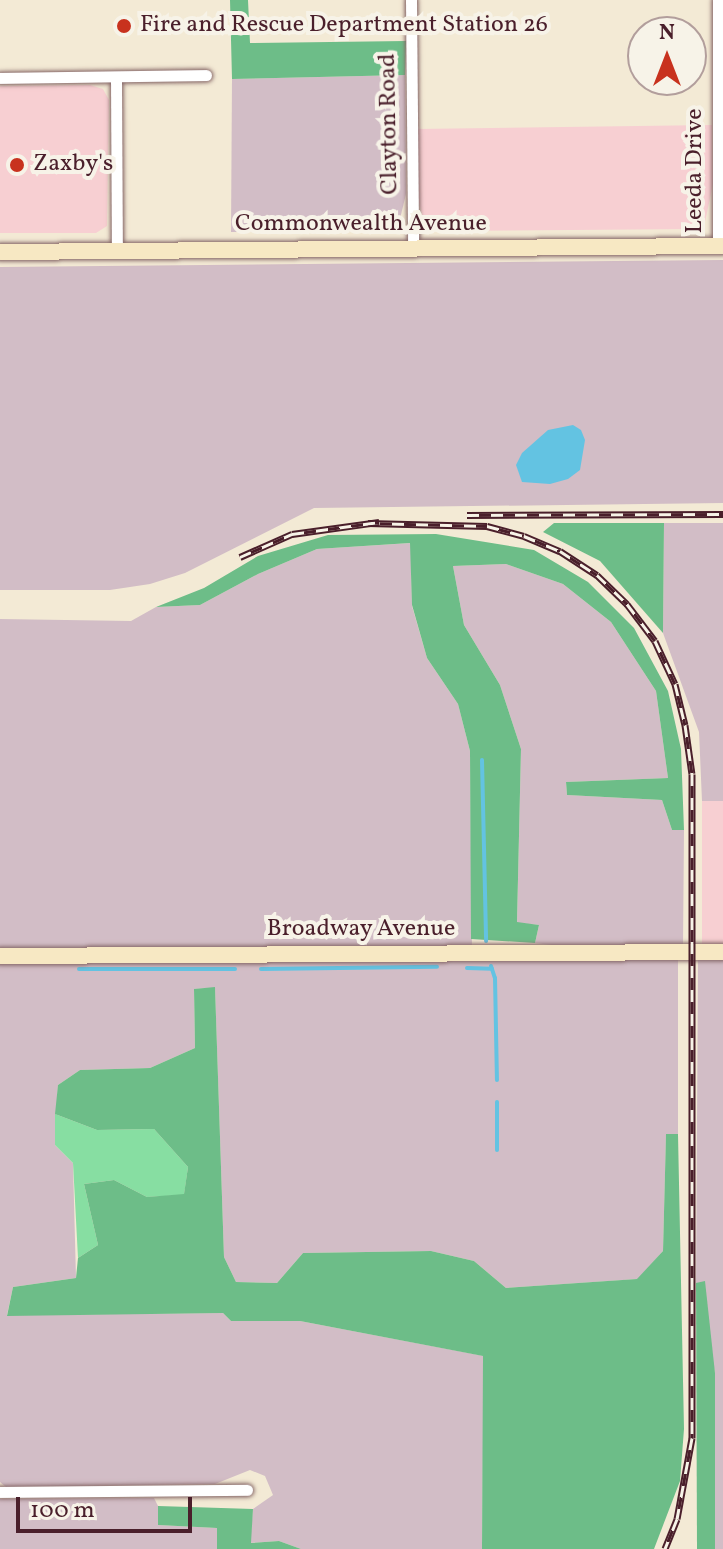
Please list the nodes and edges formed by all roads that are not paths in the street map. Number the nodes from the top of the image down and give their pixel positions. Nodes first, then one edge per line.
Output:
1 (411, 0) edge
2 (718, 0) edge
3 (206, 75) dead end
4 (116, 77) junction
5 (0, 78) edge
6 (720, 246) edge
7 (413, 248) junction
8 (117, 250) junction
9 (0, 252) edge
10 (723, 952) edge
11 (0, 956) edge
12 (247, 1490) dead end
13 (0, 1492) edge

1 - 7 street, Clayton Road
2 - 6 street, Leeda Drive
3 - 4 street
4 - 5 street
4 - 8 street
6 - 7 street, Commonwealth Avenue
7 - 8 street, Commonwealth Avenue
8 - 9 street, Commonwealth Avenue
10 - 11 street, Broadway Avenue
12 - 13 street

